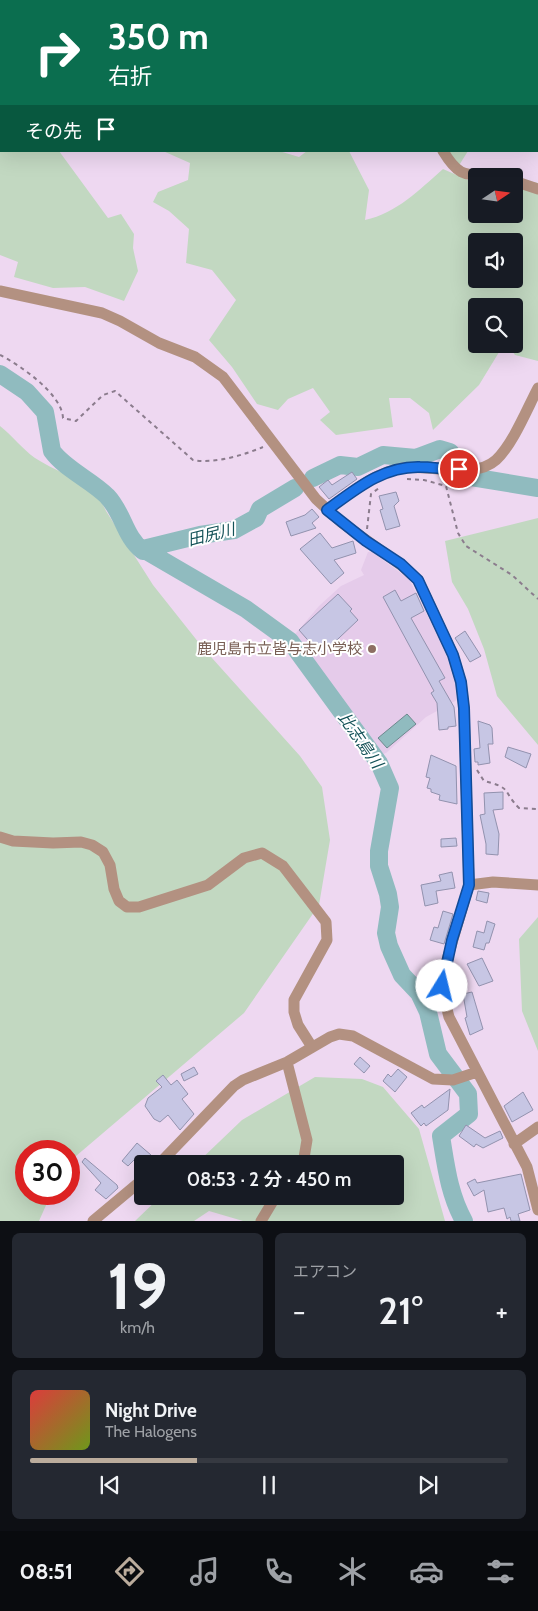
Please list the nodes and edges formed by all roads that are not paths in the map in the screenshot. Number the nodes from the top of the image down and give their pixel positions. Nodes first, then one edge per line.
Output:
1 (444, 152) edge
2 (468, 174) edge
3 (523, 183) edge
4 (538, 189) edge
5 (0, 291) edge
6 (538, 388) edge
7 (327, 510) junction
8 (0, 837) edge
9 (469, 885) junction
10 (538, 885) edge
11 (312, 1047) junction
12 (287, 1062) junction
13 (472, 1074) junction
14 (538, 1127) edge
15 (514, 1144) junction
16 (168, 1155) edge
17 (304, 1155) edge
18 (134, 1187) edge
19 (271, 1205) edge
20 (538, 1210) edge
21 (93, 1221) edge
22 (261, 1221) edge

1 - 2 street
3 - 4 street
5 - 7 street
6 - 7 street
7 - 9 street
8 - 11 street
9 - 10 street
9 - 13 street
11 - 12 street
11 - 13 street
12 - 16 street
12 - 17 street
13 - 15 street
14 - 15 street
15 - 20 street
18 - 21 street
19 - 22 street

